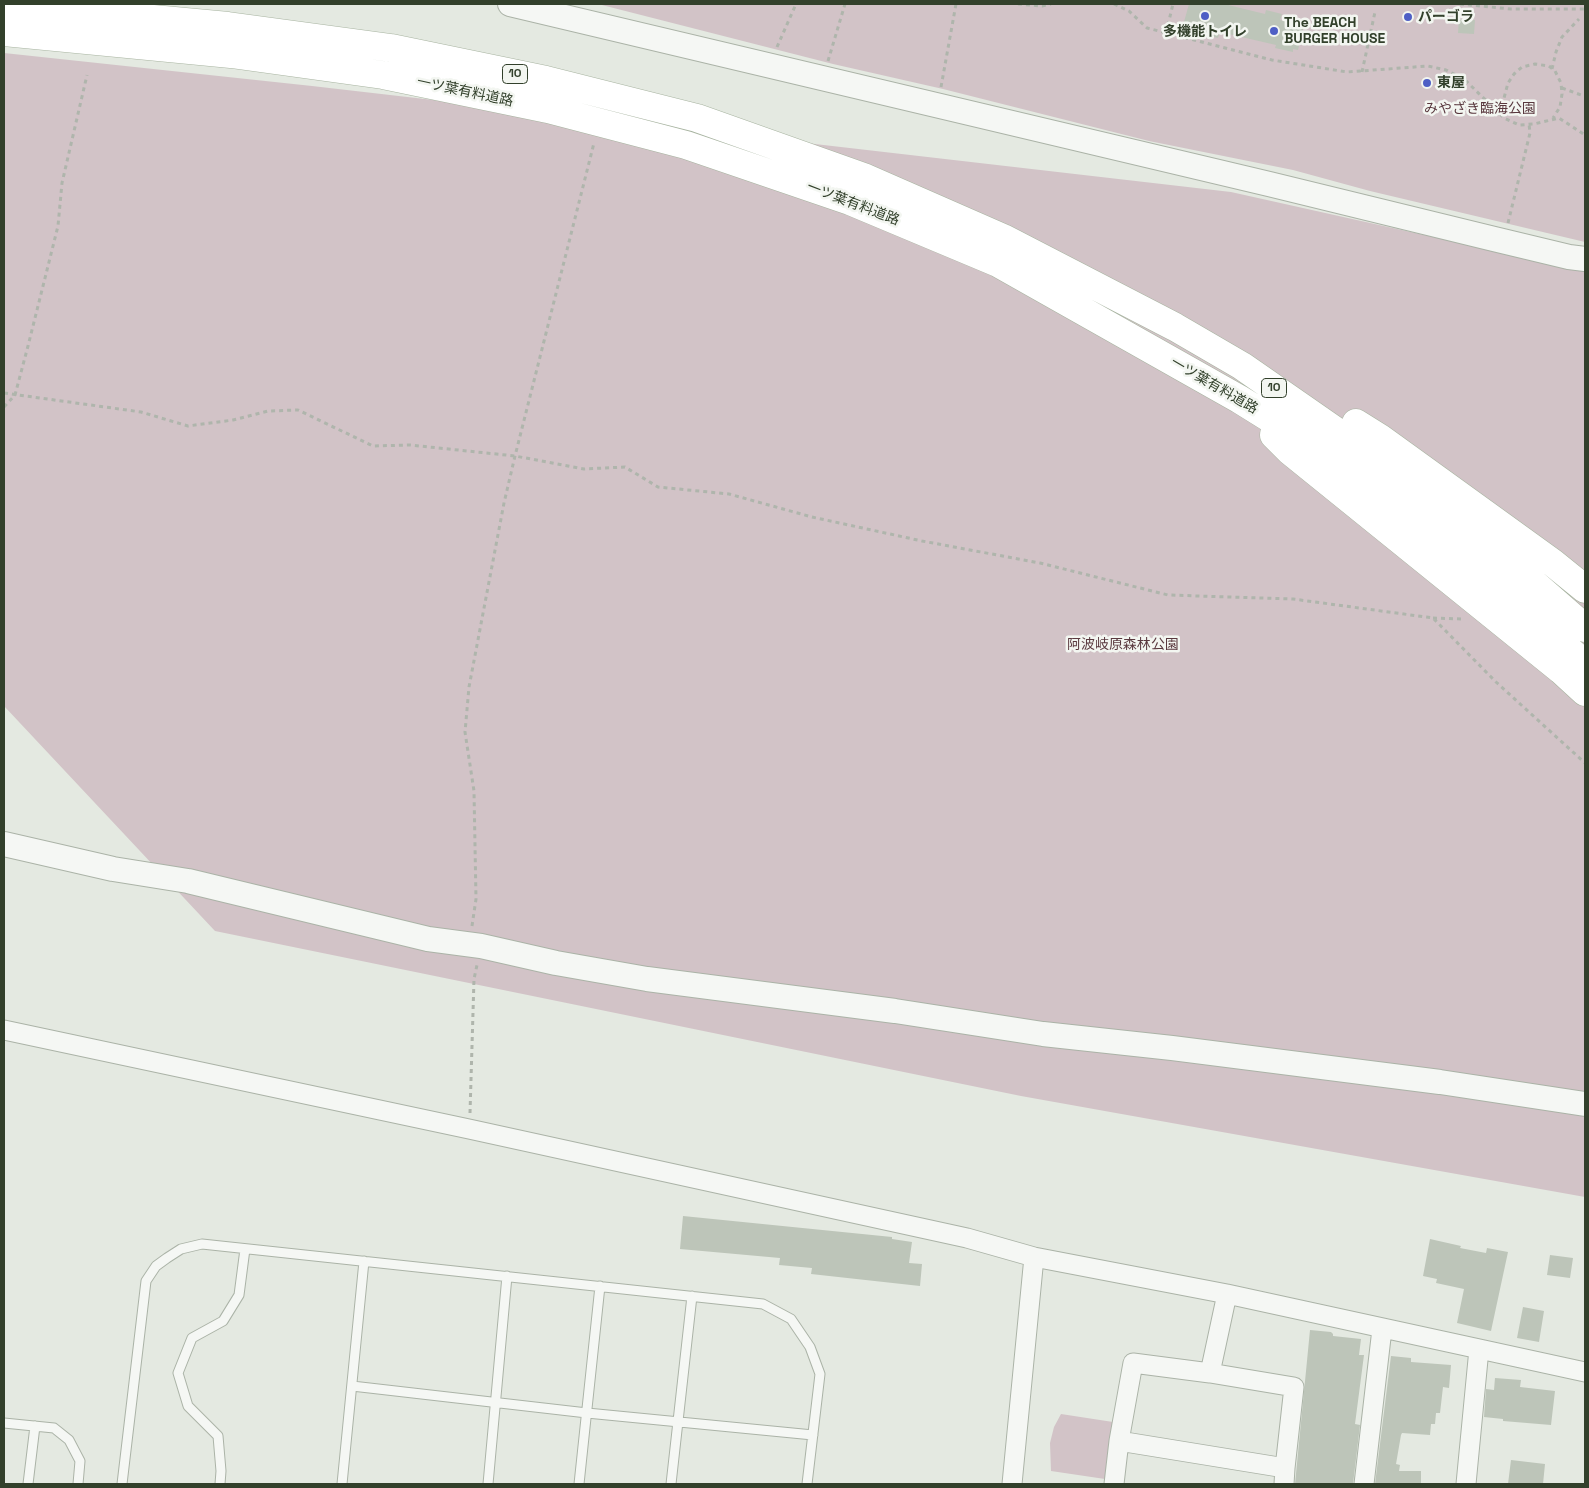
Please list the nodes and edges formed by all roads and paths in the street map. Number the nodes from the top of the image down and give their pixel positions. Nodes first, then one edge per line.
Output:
1 (510, 4) edge
2 (845, 4) edge
3 (956, 4) edge
4 (1018, 4) edge
5 (1051, 4) edge
6 (1114, 4) edge
7 (1173, 4) edge
8 (1460, 4) edge
9 (4, 5) edge
10 (1585, 9) edge
11 (1375, 12) dead end
12 (1579, 19) dead end
13 (4, 32) edge
14 (1166, 33) junction
15 (826, 66) dead end
16 (1552, 69) junction
17 (1362, 72) junction
18 (87, 75) dead end
19 (1562, 88) junction
20 (1585, 95) edge
21 (937, 106) junction
22 (1500, 114) junction
23 (1553, 119) junction
24 (1529, 124) junction
25 (1585, 135) edge
26 (596, 136) dead end
27 (1507, 228) dead end
28 (1585, 258) edge
29 (1242, 366) junction
30 (4, 394) edge
31 (15, 395) junction
32 (1239, 399) junction
33 (4, 407) edge
34 (515, 456) junction
35 (1585, 589) edge
36 (1433, 618) junction
37 (1473, 620) dead end
38 (1585, 628) edge
39 (1585, 664) edge
40 (1585, 692) edge
41 (1585, 763) edge
42 (4, 835) edge
43 (4, 844) edge
44 (481, 946) junction
45 (4, 1030) edge
46 (1585, 1104) edge
47 (469, 1129) junction
48 (245, 1249) junction
49 (1034, 1257) junction
50 (364, 1261) junction
51 (507, 1276) junction
52 (600, 1286) junction
53 (1227, 1294) junction
54 (692, 1296) junction
55 (1382, 1329) junction
56 (1479, 1349) junction
57 (1585, 1372) edge
58 (1210, 1373) junction
59 (352, 1386) junction
60 (495, 1403) junction
61 (587, 1413) junction
62 (678, 1422) junction
63 (4, 1423) edge
64 (35, 1426) junction
65 (813, 1436) junction
66 (1119, 1441) junction
67 (1284, 1476) edge
68 (28, 1484) edge
69 (78, 1484) edge
70 (122, 1484) edge
71 (220, 1484) edge
72 (342, 1484) edge
73 (488, 1484) edge
74 (579, 1484) edge
75 (671, 1484) edge
76 (807, 1484) edge
77 (1012, 1484) edge
78 (1114, 1484) edge
79 (1364, 1484) edge
80 (1466, 1484) edge

1 - 21 street
2 - 15 path
3 - 21 path
4 - 5 path
6 - 14 path
7 - 14 path
8 - 10 path
9 - 29 main road, 一ツ葉有料道路 / 10
11 - 17 path
12 - 16 path
13 - 32 main road, 一ツ葉有料道路 / 10
14 - 17 path
16 - 19 path
16 - 22 path
17 - 22 path
18 - 31 path
19 - 20 path
19 - 23 path
21 - 28 street
22 - 24 path
23 - 24 path
23 - 25 path
24 - 27 path
26 - 34 path
29 - 35 main road
29 - 38 main road, 一ツ葉有料道路 / 10
30 - 31 path
31 - 33 path
31 - 34 path
32 - 39 main road, 一ツ葉有料道路 / 10
32 - 40 main road
34 - 36 path
34 - 44 path
36 - 37 path
36 - 41 path
42 - 44 street
43 - 44 street
44 - 46 street
44 - 47 path
45 - 47 street
47 - 49 street
48 - 50 lane
48 - 70 lane
48 - 71 lane
49 - 53 street
49 - 77 street
50 - 51 lane
50 - 59 lane
51 - 52 lane
51 - 60 lane
52 - 54 lane
52 - 61 lane
53 - 55 street
53 - 58 street
54 - 62 lane
54 - 65 lane
55 - 56 street
55 - 79 street
56 - 57 street
56 - 80 street
58 - 66 street
58 - 67 street
59 - 60 lane
59 - 72 lane
60 - 61 lane
60 - 73 lane
61 - 62 lane
61 - 74 lane
62 - 65 lane
62 - 75 lane
63 - 64 lane
64 - 68 lane
64 - 69 lane
65 - 76 lane
66 - 67 street
66 - 78 street

